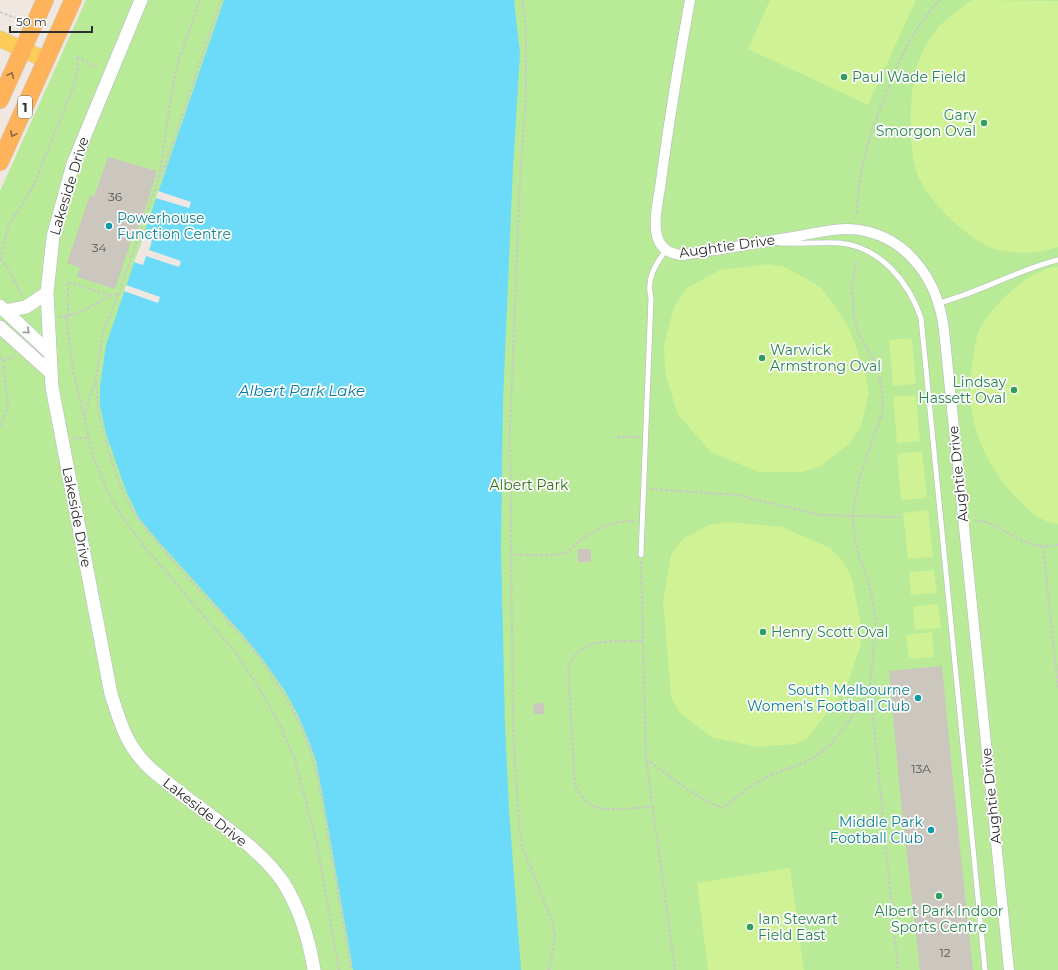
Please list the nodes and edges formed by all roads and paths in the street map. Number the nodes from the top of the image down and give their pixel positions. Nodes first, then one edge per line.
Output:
1 (45, 0) edge
2 (51, 0) edge
3 (141, 0) edge
4 (200, 0) edge
5 (221, 0) edge
6 (522, 0) edge
7 (690, 0) edge
8 (940, 0) edge
9 (72, 4) edge
10 (0, 12) edge
11 (18, 19) dead end
12 (0, 39) edge
13 (22, 49) junction
14 (46, 60) junction
15 (110, 73) junction
16 (0, 100) edge
17 (0, 162) edge
18 (159, 178) junction
19 (857, 213) dead end
20 (756, 243) junction
21 (666, 250) junction
22 (0, 259) edge
23 (1058, 260) edge
24 (856, 262) dead end
25 (47, 293) junction
26 (119, 293) junction
27 (110, 296) junction
28 (940, 303) junction
29 (26, 307) junction
30 (2, 309) edge
31 (68, 316) junction
32 (0, 327) edge
33 (49, 352) junction
34 (15, 355) dead end
35 (0, 357) edge
36 (3, 361) junction
37 (51, 373) junction
38 (96, 379) junction
39 (84, 416) junction
40 (0, 426) edge
41 (89, 437) junction
42 (616, 437) dead end
43 (644, 437) junction
44 (62, 440) junction
45 (643, 488) junction
46 (852, 517) junction
47 (900, 517) dead end
48 (963, 520) junction
49 (641, 521) junction
50 (1058, 545) edge
51 (1043, 546) junction
52 (510, 555) junction
53 (641, 555) joint
54 (642, 641) junction
55 (870, 686) junction
56 (1058, 688) edge
57 (646, 759) junction
58 (653, 807) junction
59 (314, 970) edge
60 (339, 970) edge
61 (351, 970) edge
62 (549, 970) edge
63 (675, 970) edge
64 (898, 970) edge
65 (985, 970) edge
66 (1009, 970) edge

1 - 13 highway, 1
2 - 9 highway
3 - 15 street, Lakeside Drive
4 - 18 path
5 - 18 path
6 - 52 path
7 - 21 street, Aughtie Drive
8 - 19 path
9 - 14 highway, 1
10 - 11 path
12 - 13 main road
13 - 14 main road
16 -> 13 highway, 1
14 -> 17 highway, 1
15 - 22 path
15 - 25 street, Lakeside Drive
18 - 26 path
20 - 21 street, Aughtie Drive
20 - 28 street, Aughtie Drive
20 - 65 lane
21 - 43 lane
22 - 29 path
23 - 28 lane
24 - 46 path
25 - 29 street
25 - 33 street, Lakeside Drive
26 - 27 path
26 - 38 path
27 - 31 path
27 - 31 path
28 - 48 street, Aughtie Drive
29 - 30 street
30 -> 33 street
31 - 39 path
32 - 37 street
33 - 37 street, Lakeside Drive
34 - 36 path
35 - 36 path
36 - 40 path
37 - 44 street, Lakeside Drive
38 - 39 path
38 - 61 path
39 - 41 path
41 - 44 path
41 - 60 path
42 - 43 path
43 - 45 lane
44 - 59 street, Lakeside Drive
45 - 46 path
45 - 49 lane
46 - 47 path
46 - 55 path
48 - 51 path
48 - 66 street, Aughtie Drive
49 - 52 path
49 - 53 lane
50 - 51 path
51 - 56 path
52 - 62 path
53 - 54 path
54 - 57 path
54 - 58 path
55 - 57 path
55 - 64 path
57 - 58 path
58 - 63 path

